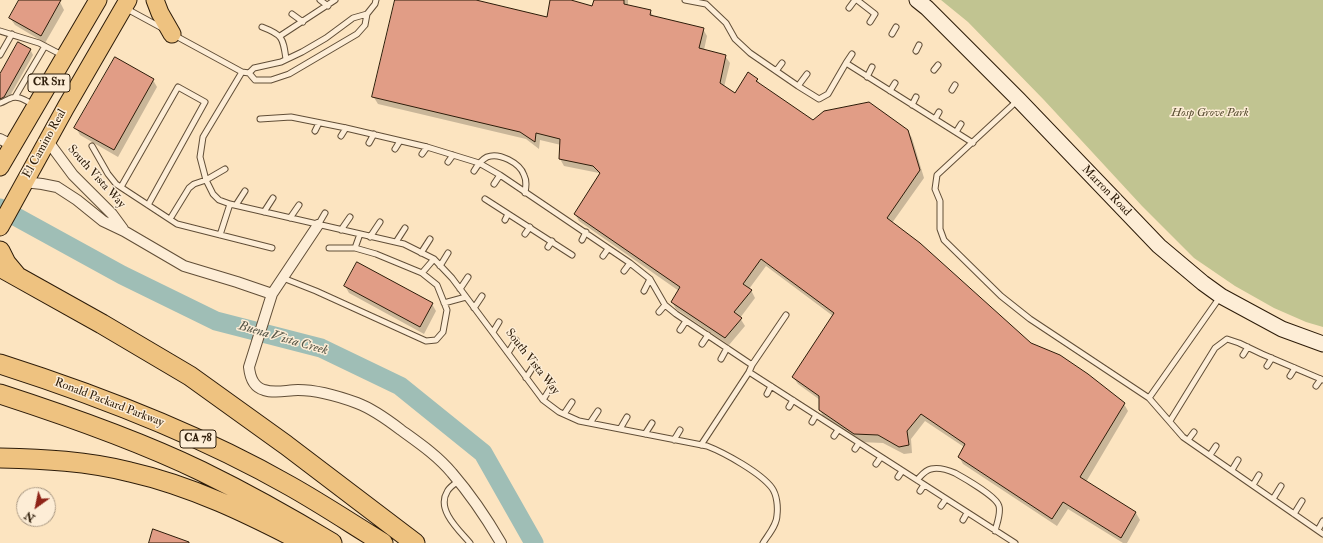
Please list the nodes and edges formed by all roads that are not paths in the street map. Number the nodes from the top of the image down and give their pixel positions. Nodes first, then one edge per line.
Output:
1 (98, 0) edge
2 (155, 0) edge
3 (320, 0) edge
4 (335, 0) edge
5 (369, 0) edge
6 (685, 0) edge
7 (856, 0) edge
8 (917, 0) edge
9 (376, 2) edge
10 (126, 4) edge
11 (328, 6) junction
12 (850, 8) dead end
13 (292, 14) dead end
14 (367, 14) junction
15 (303, 22) junction
16 (870, 22) dead end
17 (262, 27) dead end
18 (896, 27) dead end
19 (0, 31) edge
20 (12, 34) junction
21 (172, 34) junction
22 (892, 34) dead end
23 (280, 36) junction
24 (919, 45) dead end
25 (45, 46) junction
26 (916, 51) dead end
27 (852, 54) dead end
28 (0, 55) edge
29 (65, 57) junction
30 (286, 59) junction
31 (782, 63) dead end
32 (846, 63) junction
33 (872, 68) dead end
34 (776, 71) junction
35 (242, 72) junction
36 (249, 73) junction
37 (807, 74) dead end
38 (867, 77) junction
39 (895, 83) dead end
40 (955, 85) dead end
41 (798, 86) junction
42 (952, 90) dead end
43 (890, 91) junction
44 (16, 97) junction
45 (916, 97) dead end
46 (1019, 100) junction
47 (0, 103) edge
48 (912, 104) junction
49 (35, 106) junction
50 (939, 112) dead end
51 (291, 117) junction
52 (260, 119) dead end
53 (935, 119) junction
54 (319, 123) junction
55 (287, 124) dead end
56 (961, 124) dead end
57 (346, 128) junction
58 (315, 131) dead end
59 (956, 132) junction
60 (374, 134) junction
61 (341, 136) dead end
62 (47, 140) junction
63 (400, 141) junction
64 (6, 142) edge
65 (369, 143) dead end
66 (973, 143) junction
67 (92, 146) dead end
68 (427, 146) junction
69 (395, 149) dead end
70 (422, 154) dead end
71 (453, 155) junction
72 (448, 162) dead end
73 (479, 163) junction
74 (0, 167) edge
75 (225, 169) dead end
76 (474, 171) dead end
77 (500, 175) junction
78 (206, 180) junction
79 (494, 184) dead end
80 (121, 187) junction
81 (21, 189) junction
82 (244, 191) dead end
83 (525, 193) junction
84 (273, 198) dead end
85 (485, 199) dead end
86 (148, 205) junction
87 (233, 205) junction
88 (299, 205) dead end
89 (264, 212) junction
90 (325, 213) dead end
91 (508, 214) junction
92 (350, 217) dead end
93 (290, 218) junction
94 (170, 219) junction
95 (505, 220) dead end
96 (380, 222) dead end
97 (318, 224) junction
98 (0, 227) edge
99 (530, 227) junction
100 (405, 228) dead end
101 (124, 230) junction
102 (341, 230) junction
103 (586, 232) junction
104 (360, 234) junction
105 (525, 234) dead end
106 (220, 235) junction
107 (370, 237) junction
108 (430, 239) dead end
109 (582, 240) dead end
110 (552, 241) junction
111 (396, 242) junction
112 (548, 247) dead end
113 (272, 248) dead end
114 (329, 248) dead end
115 (355, 248) junction
116 (608, 249) junction
117 (0, 251) edge
118 (421, 253) junction
119 (448, 253) dead end
120 (572, 254) dead end
121 (604, 256) dead end
122 (434, 260) junction
123 (630, 263) junction
124 (440, 266) junction
125 (0, 267) edge
126 (624, 271) dead end
127 (422, 272) junction
128 (17, 276) junction
129 (468, 277) dead end
130 (283, 278) junction
131 (650, 279) junction
132 (460, 289) junction
133 (644, 291) dead end
134 (272, 294) junction
135 (482, 296) dead end
136 (1221, 296) junction
137 (466, 297) junction
138 (444, 303) junction
139 (665, 305) junction
140 (474, 308) junction
141 (659, 312) dead end
142 (786, 315) dead end
143 (686, 321) junction
144 (499, 322) dead end
145 (680, 330) dead end
146 (492, 332) junction
147 (708, 336) junction
148 (516, 340) dead end
149 (702, 344) dead end
150 (1323, 344) edge
151 (1248, 347) junction
152 (727, 348) junction
153 (508, 353) junction
154 (1243, 355) dead end
155 (1272, 358) junction
156 (721, 359) dead end
157 (0, 364) edge
158 (752, 365) junction
159 (1267, 366) dead end
160 (533, 367) dead end
161 (1295, 368) junction
162 (749, 372) junction
163 (1290, 376) dead end
164 (526, 378) junction
165 (1322, 379) edge
166 (771, 386) junction
167 (1316, 386) dead end
168 (551, 387) dead end
169 (0, 394) edge
170 (767, 394) dead end
171 (1149, 398) junction
172 (542, 400) junction
173 (793, 400) junction
174 (572, 402) dead end
175 (789, 407) dead end
176 (598, 411) dead end
177 (564, 414) junction
178 (816, 415) junction
179 (627, 418) dead end
180 (1170, 421) junction
181 (812, 422) dead end
182 (590, 423) junction
183 (652, 423) dead end
184 (620, 429) junction
185 (680, 430) dead end
186 (838, 430) junction
187 (1194, 432) dead end
188 (645, 434) junction
189 (834, 436) dead end
190 (674, 440) junction
191 (1188, 440) junction
192 (859, 443) junction
193 (701, 445) junction
194 (1216, 446) dead end
195 (855, 449) dead end
196 (1210, 455) junction
197 (881, 457) junction
198 (0, 458) edge
199 (1238, 460) dead end
200 (876, 464) dead end
201 (902, 470) junction
202 (1232, 470) junction
203 (1259, 475) dead end
204 (898, 477) dead end
205 (917, 480) junction
206 (458, 481) junction
207 (924, 485) junction
208 (1253, 485) junction
209 (1281, 486) dead end
210 (920, 491) dead end
211 (946, 499) junction
212 (1273, 499) junction
213 (1302, 502) dead end
214 (942, 506) dead end
215 (967, 513) junction
216 (1294, 514) junction
217 (963, 520) dead end
218 (1323, 521) edge
219 (993, 529) junction
220 (1318, 530) junction
221 (988, 534) dead end
222 (1323, 534) edge
223 (305, 543) edge
224 (332, 543) edge
225 (383, 543) edge
226 (415, 543) edge
227 (470, 543) edge
228 (501, 543) edge
229 (763, 543) edge
230 (1014, 543) edge

1 - 29 main road, CR S11
2 - 21 main road
3 - 11 lane
4 - 11 lane
5 - 9 lane
6 - 34 lane
7 - 12 lane
7 - 16 lane
8 - 46 main road, Marron Road
9 - 14 lane
10 - 21 lane
10 - 62 main road, El Camino Real / CR S11
11 - 15 lane
13 - 15 lane
14 - 30 lane
14 - 36 lane
15 - 23 lane
17 - 23 lane
18 - 22 lane
19 - 20 lane
20 - 25 lane
20 - 28 lane
21 - 35 lane
23 - 30 lane
24 - 26 lane
25 - 29 lane
25 - 44 lane
27 - 32 lane
29 - 49 main road, CR S11
30 - 36 lane
31 - 34 lane
32 - 38 lane
32 - 41 lane
33 - 38 lane
34 - 41 lane
35 - 36 lane
35 - 78 lane, South Vista Way
37 - 41 lane
38 - 43 lane
39 - 43 lane
40 - 42 lane
43 - 48 lane
44 - 47 lane
44 - 49 lane
45 - 48 lane
46 - 66 lane
46 - 136 main road, Marron Road
48 - 53 lane
49 - 64 main road, CR S11
50 - 53 lane
51 - 52 lane
51 - 54 lane
51 - 55 lane
53 - 59 lane
54 - 57 lane
54 - 58 lane
56 - 59 lane
57 - 60 lane
57 - 61 lane
59 - 66 lane
60 - 63 lane
60 - 65 lane
62 - 81 main road, El Camino Real / CR S11
62 - 101 street, South Vista Way
63 - 68 lane
63 - 69 lane
64 - 74 main road, CR S11
66 - 171 lane
67 - 80 lane
68 - 70 lane
68 - 71 lane
71 - 72 lane
71 - 73 lane
73 - 76 lane
73 - 77 lane
73 - 83 lane
75 - 78 lane
77 - 79 lane
77 - 83 lane
78 - 87 lane, South Vista Way
78 - 94 lane
80 - 86 lane
80 - 86 lane
81 - 98 main road, El Camino Real / CR S11
81 - 101 street, South Vista Way
82 - 87 lane
83 - 103 lane
84 - 89 lane
85 - 91 lane
86 - 94 lane
87 - 89 lane, South Vista Way
87 - 106 lane
88 - 93 lane
89 - 93 lane, South Vista Way
90 - 97 lane
91 - 95 lane
91 - 99 lane
92 - 102 lane
93 - 97 lane, South Vista Way
94 - 106 lane
96 - 107 lane
97 - 102 lane, South Vista Way
97 - 130 street
99 - 105 lane
99 - 110 lane
100 - 111 lane
101 - 134 street, South Vista Way
102 - 104 lane, South Vista Way
103 - 109 lane
103 - 116 lane
104 - 107 lane, South Vista Way
104 - 115 lane
106 - 113 lane
107 - 111 lane, South Vista Way
108 - 118 lane
110 - 112 lane
110 - 120 lane
111 - 118 lane, South Vista Way
114 - 115 lane
115 - 127 lane
116 - 121 lane
116 - 123 lane
117 - 128 highway
118 - 122 lane, South Vista Way
119 - 124 lane
122 - 124 lane, South Vista Way
122 - 127 lane
123 - 126 lane
123 - 131 lane
124 - 132 lane, South Vista Way
125 - 128 highway
127 - 138 lane
128 - 226 highway
129 - 132 lane
130 - 134 street
130 - 138 lane
131 - 133 lane
131 - 139 lane
132 - 137 lane, South Vista Way
134 - 206 street
135 - 140 lane
136 - 150 main road, Marron Road
136 - 171 lane
137 - 138 lane
137 - 140 lane, South Vista Way
139 - 141 lane
139 - 143 lane
140 - 146 lane, South Vista Way
142 - 158 lane
143 - 145 lane
143 - 147 lane
144 - 146 lane
146 - 153 lane, South Vista Way
147 - 149 lane
147 - 152 lane
148 - 153 lane
151 - 154 lane
151 - 155 lane
151 - 180 lane
152 - 156 lane
152 - 158 lane
153 - 164 lane, South Vista Way
155 - 159 lane
155 - 161 lane
157 - 225 highway, Ronald Packard Parkway / CA 78
158 - 162 lane
160 - 164 lane
161 - 163 lane
161 - 165 lane
162 - 166 lane
162 - 193 lane
164 - 172 lane, South Vista Way
165 - 167 lane
166 - 170 lane
166 - 173 lane
168 - 172 lane
169 - 224 highway, CA 78
171 - 180 lane
172 - 177 lane, South Vista Way
173 - 175 lane
173 - 178 lane
174 - 177 lane
176 - 182 lane
177 - 182 lane, South Vista Way
178 - 181 lane
178 - 186 lane
179 - 184 lane
180 - 191 lane
182 - 184 lane, South Vista Way
183 - 188 lane
184 - 188 lane, South Vista Way
185 - 190 lane
186 - 189 lane
186 - 192 lane
187 - 191 lane
188 - 190 lane, South Vista Way
190 - 193 lane, South Vista Way
191 - 196 lane
192 - 195 lane
192 - 197 lane
193 - 229 lane, South Vista Way
194 - 196 lane
196 - 202 lane
197 - 200 lane
197 - 201 lane
198 - 223 highway
199 - 202 lane
201 - 204 lane
201 - 205 lane
202 - 208 lane
203 - 208 lane
205 - 207 lane
205 - 219 lane
206 - 227 lane
206 - 228 street
207 - 210 lane
207 - 211 lane
208 - 212 lane
209 - 212 lane
211 - 214 lane
211 - 215 lane
212 - 216 lane
213 - 216 lane
215 - 217 lane
215 - 219 lane
216 - 220 lane
218 - 220 lane
219 - 221 lane
219 - 230 lane
220 - 222 lane

